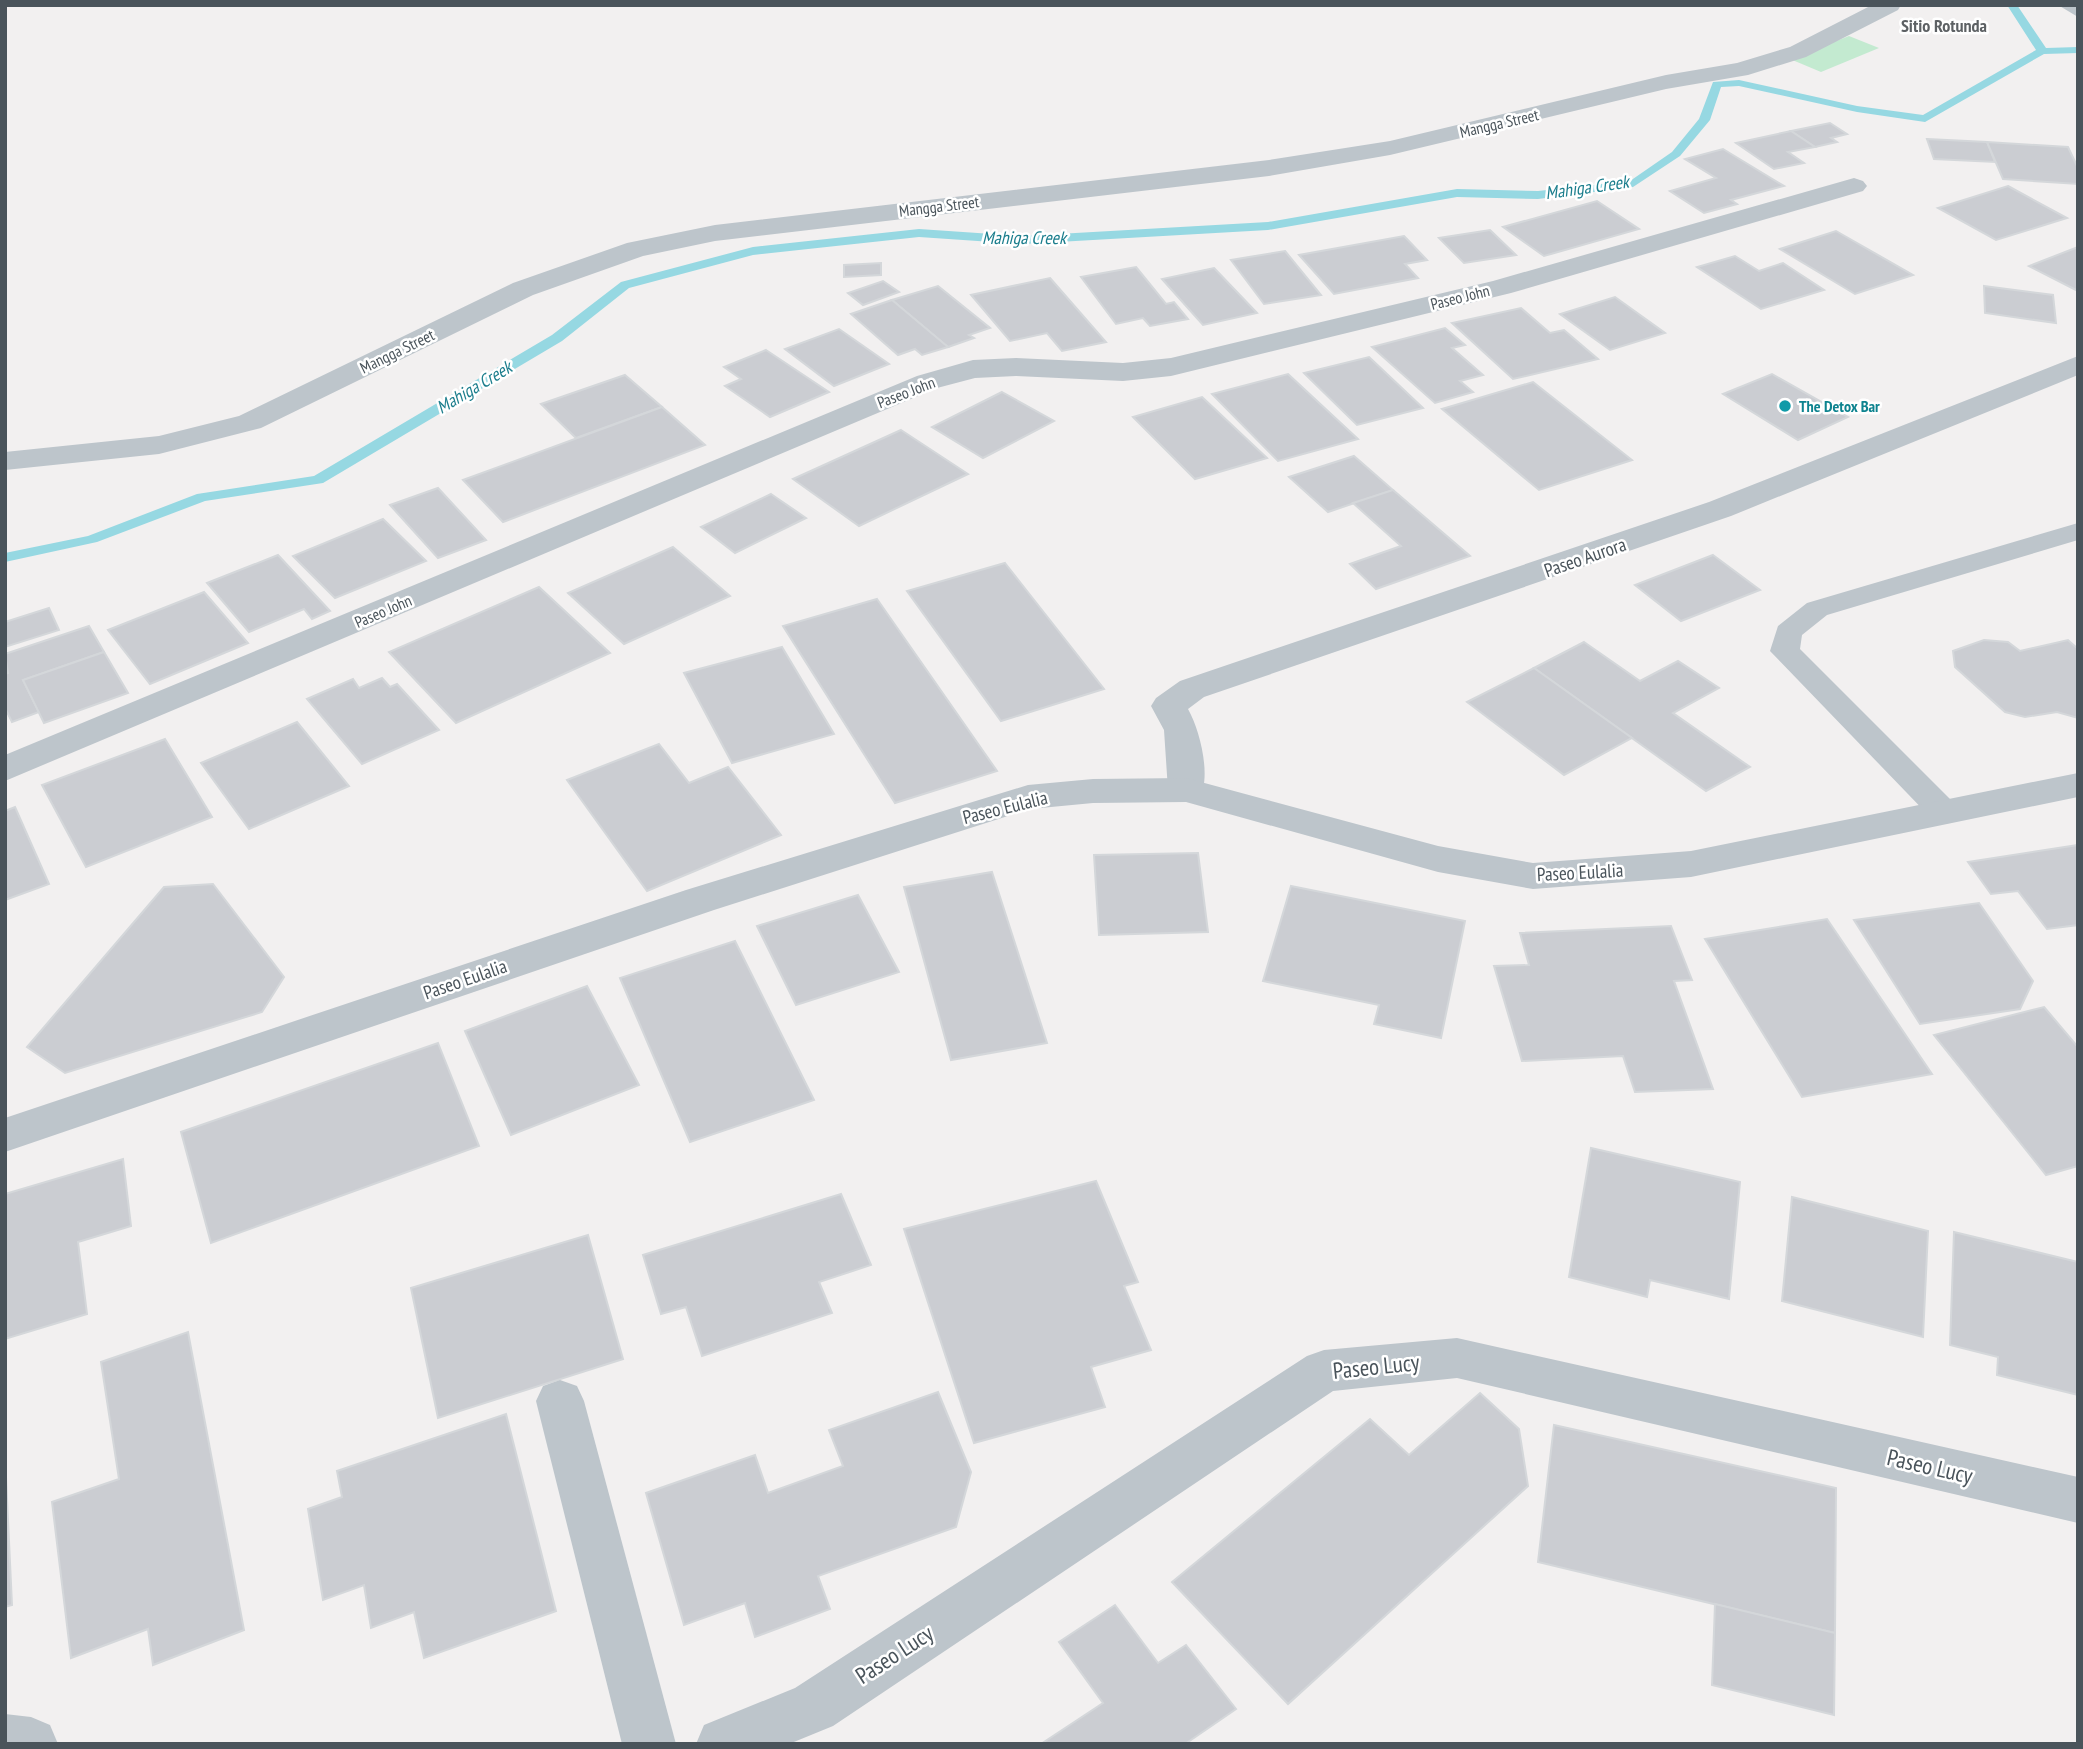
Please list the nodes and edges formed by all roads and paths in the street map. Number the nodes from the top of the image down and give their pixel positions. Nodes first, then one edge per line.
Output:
1 (1890, 5) edge
2 (2069, 5) edge
3 (2078, 10) edge
4 (1854, 186) dead end
5 (2078, 365) edge
6 (5, 461) edge
7 (2078, 531) edge
8 (5, 769) edge
9 (2078, 785) edge
10 (1186, 790) junction
11 (1945, 813) junction
12 (5, 1135) edge
13 (560, 1401) dead end
14 (2078, 1500) edge
15 (5, 1741) edge
16 (31, 1744) edge
17 (649, 1744) edge
18 (723, 1744) edge

1 - 6 street, Mangga Street
2 - 3 street
4 - 8 street, Paseo John
5 - 10 street, Paseo Aurora
7 - 11 lane
9 - 11 street, Paseo Eulalia
10 - 11 street, Paseo Eulalia
10 - 12 street, Paseo Eulalia
13 - 17 street
14 - 18 street, Paseo Lucy
15 - 16 street

